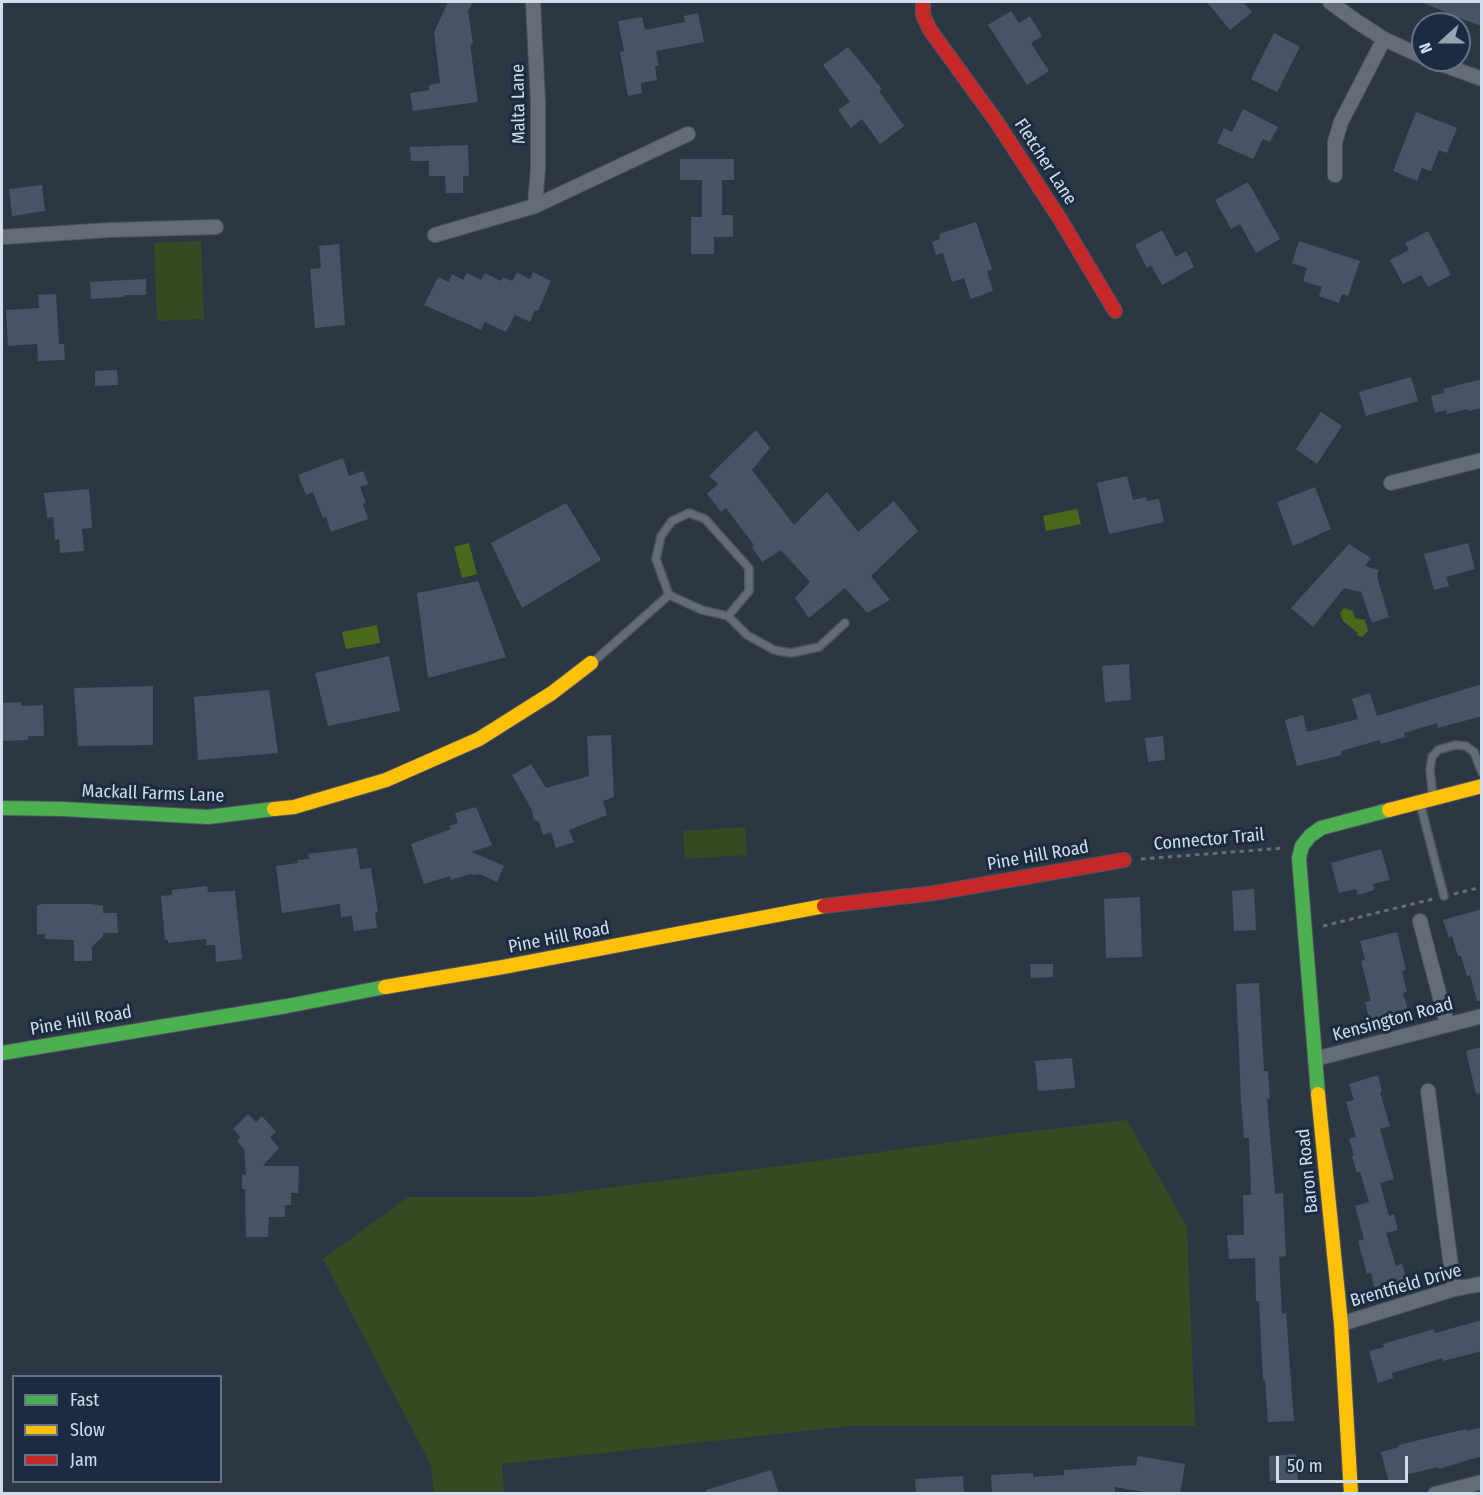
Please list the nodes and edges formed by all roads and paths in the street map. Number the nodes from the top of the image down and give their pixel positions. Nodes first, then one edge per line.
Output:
1 (533, 2) edge
2 (923, 2) edge
3 (1330, 2) edge
4 (1384, 39) junction
5 (1411, 51) edge
6 (1463, 72) edge
7 (1482, 79) edge
8 (688, 134) dead end
9 (1335, 175) dead end
10 (535, 206) junction
11 (216, 227) dead end
12 (435, 235) dead end
13 (2, 237) edge
14 (1115, 311) dead end
15 (1482, 460) edge
16 (1391, 483) dead end
17 (669, 595) junction
18 (729, 616) junction
19 (845, 623) dead end
20 (591, 663) joint
21 (1482, 773) edge
22 (1482, 786) edge
23 (1426, 801) junction
24 (2, 808) edge
25 (1302, 846) junction
26 (1121, 860) joint
27 (1482, 887) edge
28 (1444, 896) junction
29 (1420, 921) dead end
30 (1304, 931) junction
31 (1482, 1016) edge
32 (1446, 1024) junction
33 (2, 1053) edge
34 (1315, 1059) junction
35 (1428, 1090) dead end
36 (1482, 1284) edge
37 (1454, 1289) junction
38 (1341, 1324) junction
39 (1482, 1482) edge
40 (1351, 1494) edge
41 (1435, 1494) edge

1 - 10 street, Malta Lane
2 - 14 street, Fletcher Lane
3 - 4 street
4 - 5 street
4 - 9 street
6 - 7 street
8 - 10 street
10 - 12 street
11 - 13 street
15 - 16 street
17 - 18 lane
17 - 18 lane
17 - 20 lane
18 - 19 lane
20 - 24 street, Mackall Farms Lane
21 - 23 lane
22 - 23 street
23 - 25 street
23 - 28 lane
25 - 26 path, Connector Trail
25 - 30 street, Baron Road
26 - 33 street, Pine Hill Road
27 - 28 path
28 - 30 path
29 - 32 street
30 - 34 street, Baron Road
31 - 32 street, Kensington Road
32 - 34 street, Kensington Road
34 - 38 street, Baron Road
35 - 37 street
36 - 37 street, Brentfield Drive
37 - 38 street, Brentfield Drive
38 - 40 street, Baron Road
39 - 41 street

